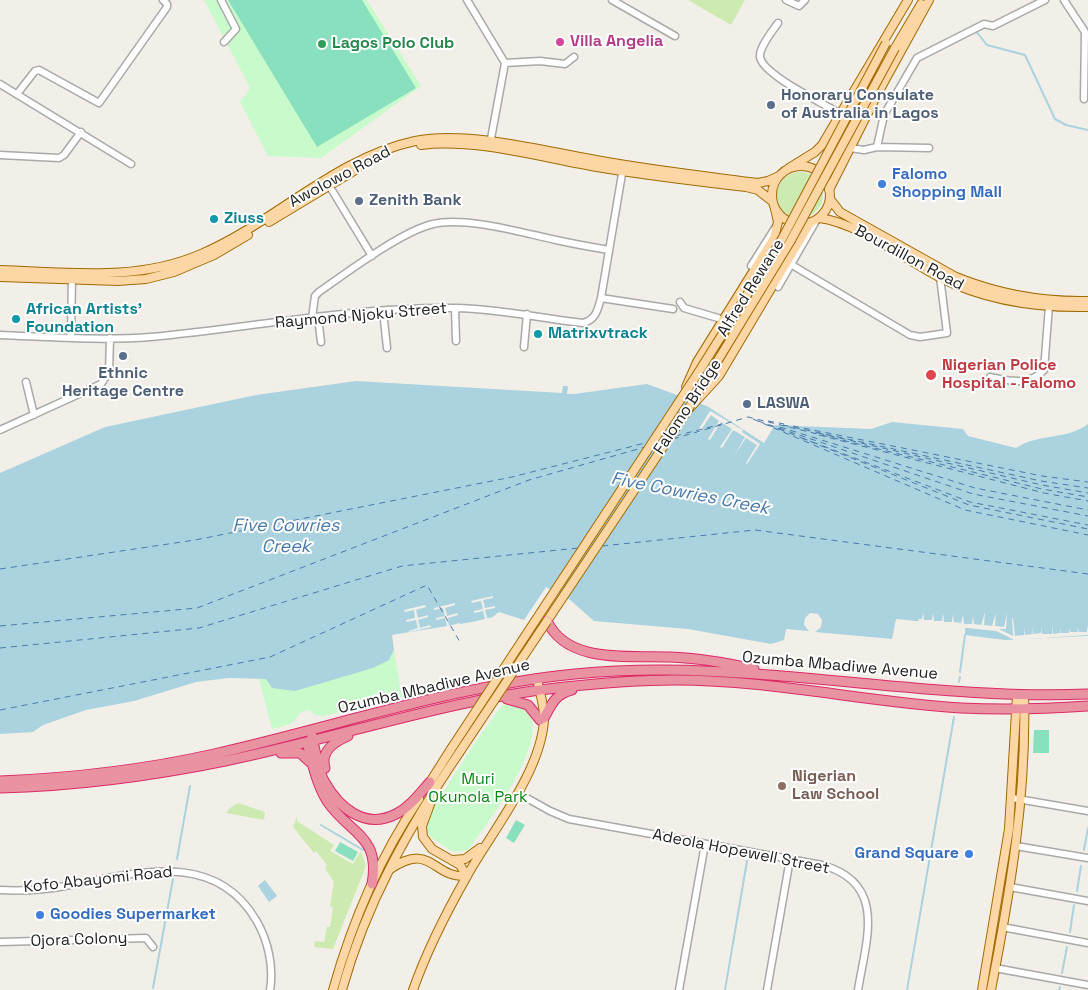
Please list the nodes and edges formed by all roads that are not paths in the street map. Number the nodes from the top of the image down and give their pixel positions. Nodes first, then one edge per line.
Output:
1 (163, 0) edge
2 (221, 0) edge
3 (467, 0) edge
4 (612, 0) edge
5 (786, 0) edge
6 (805, 0) edge
7 (909, 0) edge
8 (924, 0) edge
9 (929, 0) edge
10 (1045, 0) edge
11 (1064, 0) edge
12 (778, 23) dead end
13 (675, 36) dead end
14 (224, 42) dead end
15 (574, 57) dead end
16 (505, 63) junction
17 (0, 84) edge
18 (17, 94) junction
19 (1084, 99) dead end
20 (839, 113) junction
21 (81, 132) junction
22 (490, 145) junction
23 (877, 147) junction
24 (850, 148) junction
25 (929, 148) dead end
26 (0, 155) edge
27 (131, 164) dead end
28 (622, 168) junction
29 (789, 168) junction
30 (779, 176) junction
31 (328, 184) junction
32 (830, 190) junction
33 (830, 199) junction
34 (773, 205) junction
35 (815, 221) junction
36 (778, 222) junction
37 (609, 250) junction
38 (372, 256) junction
39 (792, 265) junction
40 (751, 266) dead end
41 (0, 270) edge
42 (941, 274) junction
43 (72, 276) junction
44 (0, 277) edge
45 (778, 287) dead end
46 (601, 298) junction
47 (1088, 301) edge
48 (680, 302) dead end
49 (1050, 306) junction
50 (1088, 307) edge
51 (454, 308) junction
52 (673, 309) dead end
53 (383, 311) junction
54 (527, 314) junction
55 (315, 317) junction
56 (718, 318) dead end
57 (0, 335) edge
58 (71, 337) junction
59 (110, 338) junction
60 (456, 341) dead end
61 (321, 342) dead end
62 (524, 347) dead end
63 (387, 348) dead end
64 (990, 377) dead end
65 (26, 382) dead end
66 (678, 404) junction
67 (687, 411) junction
68 (34, 415) junction
69 (0, 430) edge
70 (547, 621) junction
71 (786, 676) junction
72 (535, 679) junction
73 (591, 685) junction
74 (537, 690) junction
75 (1088, 694) edge
76 (1020, 695) junction
77 (494, 698) junction
78 (1088, 706) edge
79 (1021, 710) junction
80 (542, 721) junction
81 (366, 727) junction
82 (308, 731) junction
83 (310, 741) junction
84 (455, 751) junction
85 (224, 761) junction
86 (313, 765) junction
87 (440, 780) junction
88 (0, 781) edge
89 (430, 782) junction
90 (0, 788) edge
91 (329, 788) junction
92 (518, 793) junction
93 (1012, 798) junction
94 (1021, 800) junction
95 (1088, 811) edge
96 (486, 844) junction
97 (705, 844) junction
98 (1016, 846) junction
99 (1088, 858) edge
100 (790, 859) junction
101 (450, 860) junction
102 (388, 871) junction
103 (467, 876) junction
104 (372, 884) junction
105 (1010, 887) junction
106 (0, 890) edge
107 (1088, 901) edge
108 (1002, 928) junction
109 (0, 942) edge
110 (1088, 943) edge
111 (153, 947) dead end
112 (995, 968) junction
113 (1088, 984) edge
114 (270, 990) edge
115 (334, 990) edge
116 (342, 990) edge
117 (413, 990) edge
118 (679, 990) edge
119 (767, 990) edge
120 (858, 990) edge
121 (982, 990) edge
122 (991, 990) edge

1 - 18 street
2 - 14 street
3 - 16 street
4 - 13 street
5 - 6 street
7 - 20 main road
7 - 66 main road, Alfred Rewane, bridge
8 - 67 main road, Falomo Bridge, bridge
9 - 24 main road
10 - 23 street
11 - 19 street
12 - 20 street
15 - 16 street
16 - 22 street
17 - 18 street
18 - 21 street
20 - 29 main road
21 - 26 street
21 - 27 street
22 - 28 main road, Awolowo Road
22 - 31 main road, Awolowo Road
23 - 24 street
23 - 25 street
24 - 32 main road
28 - 30 main road, Awolowo Road
28 - 34 main road, Awolowo Road
28 - 37 street, Raymond Njoku Street
29 - 30 main road
29 - 32 main road
30 - 34 main road
31 - 38 street
31 - 43 main road, Awolowo Road
32 - 33 main road
33 - 35 main road
33 - 42 main road, Bourdillon Road
34 - 35 main road
34 - 36 main road
35 - 39 street
35 - 42 main road, Bourdillon Road
35 - 67 main road, bridge
36 - 40 street
36 - 66 main road, bridge
37 - 38 street
37 - 46 street, Raymond Njoku Street
38 - 55 street
39 - 42 street
39 - 45 street
41 - 43 main road, Awolowo Road
42 - 47 main road, Bourdillon Road
42 - 49 main road, Bourdillon Road
43 - 44 main road, Awolowo Road
43 - 58 street
46 - 52 street
46 - 54 street, Raymond Njoku Street
48 - 56 street
49 - 50 main road, Bourdillon Road
49 - 64 street
51 - 53 street, Raymond Njoku Street
51 - 54 street, Raymond Njoku Street
51 - 60 street
53 - 55 street, Raymond Njoku Street
53 - 63 street
54 - 62 street
55 - 59 street, Raymond Njoku Street
55 - 61 street
57 - 58 street, Raymond Njoku Street
58 - 59 street, Raymond Njoku Street
59 - 68 street
65 - 68 street
66 - 84 main road, Alfred Rewane, bridge
67 - 70 main road, Falomo Bridge
68 - 69 street
70 - 71 highway
70 - 84 main road, Falomo Bridge, bridge
71 - 72 highway, Ozumba Mbadiwe Avenue
71 - 76 highway, Ozumba Mbadiwe Avenue
72 - 74 main road
72 - 82 highway, Ozumba Mbadiwe Avenue
73 - 74 highway, Ozumba Mbadiwe Avenue
73 - 79 highway, Ozumba Mbadiwe Avenue
73 - 80 highway
74 - 77 highway, Ozumba Mbadiwe Avenue
74 - 80 main road
75 - 76 highway, Ozumba Mbadiwe Avenue
76 - 79 main road
77 - 80 highway
77 - 81 highway, Ozumba Mbadiwe Avenue
78 - 79 highway, Ozumba Mbadiwe Avenue
79 - 93 main road
79 - 94 main road
80 - 92 main road
81 - 83 highway, Ozumba Mbadiwe Avenue
81 - 91 highway
82 - 83 highway
82 - 88 highway, Ozumba Mbadiwe Avenue
83 - 85 highway, Ozumba Mbadiwe Avenue
83 - 86 highway
83 - 91 highway
84 - 87 main road
84 - 89 main road
85 - 86 highway
85 - 90 highway, Ozumba Mbadiwe Avenue
86 - 104 highway
87 - 101 main road
87 - 102 main road
89 - 91 highway
89 - 104 main road
92 - 96 main road
92 - 97 street, Adeola Hopewell Street
93 - 94 street
93 - 121 main road
94 - 95 street
94 - 98 main road
96 - 101 main road
96 - 103 main road
97 - 100 street, Adeola Hopewell Street
97 - 118 street
98 - 99 street
98 - 105 main road
100 - 119 street
100 - 120 street, Adeola Hopewell Street
101 - 103 main road
102 - 103 main road
102 - 116 main road
103 - 117 main road
104 - 115 main road
105 - 107 street
105 - 108 main road
106 - 114 street, Kofo Abayomi Road
108 - 110 street
108 - 112 main road
109 - 111 street, Ojora Colony
112 - 113 street
112 - 122 main road

